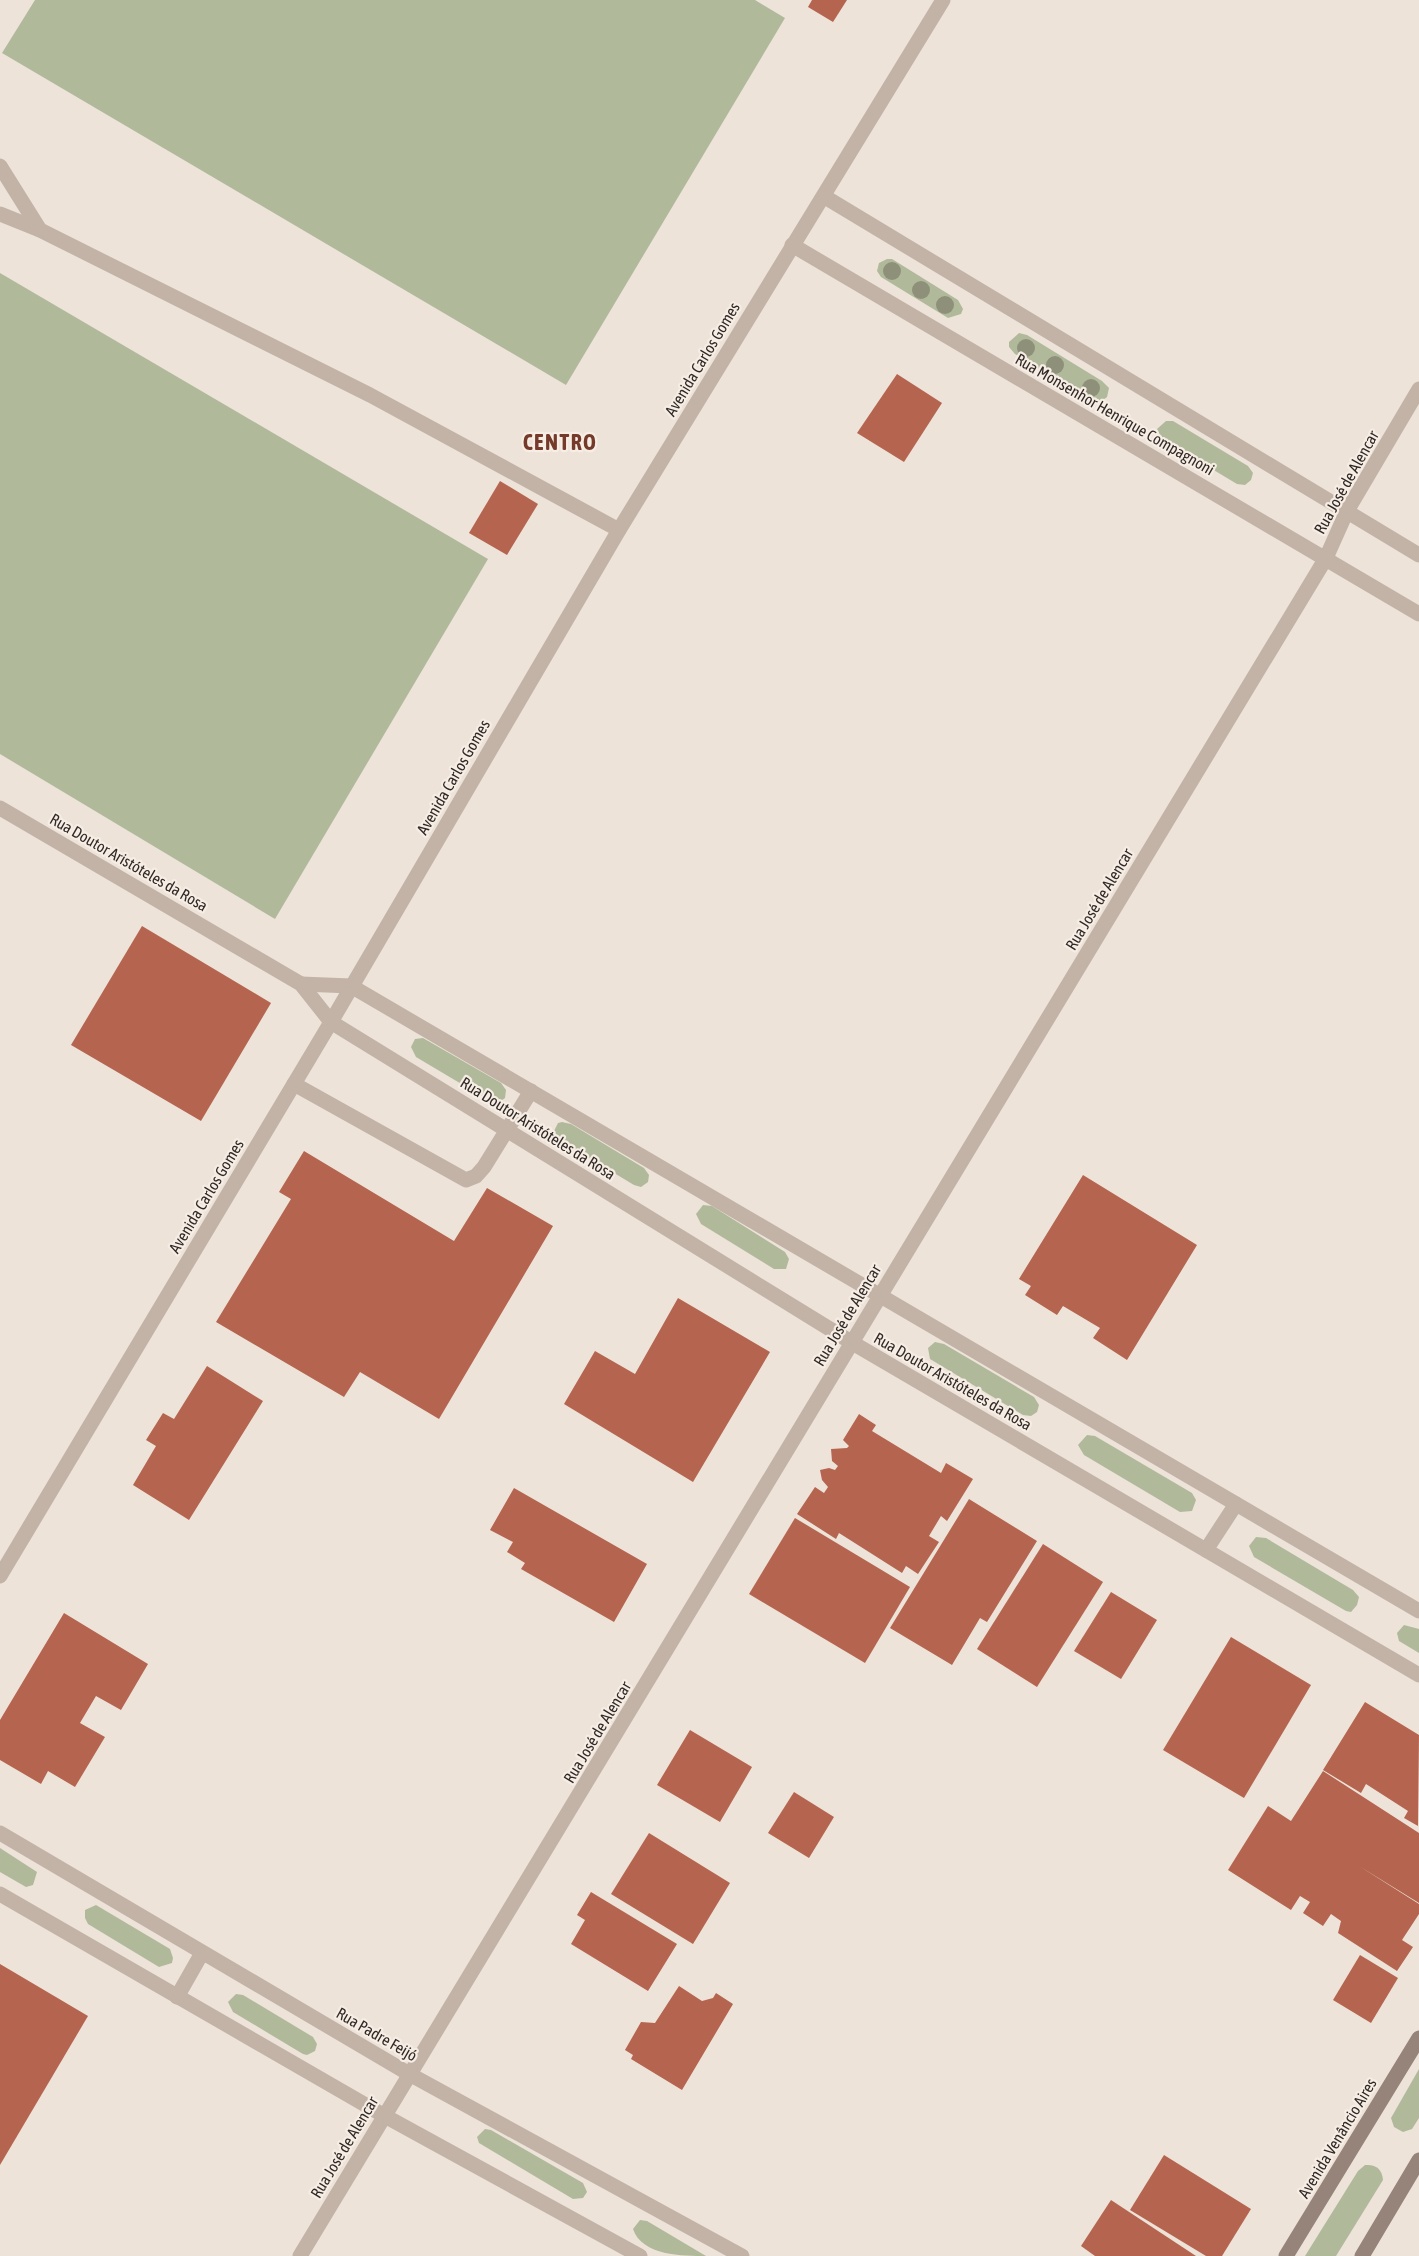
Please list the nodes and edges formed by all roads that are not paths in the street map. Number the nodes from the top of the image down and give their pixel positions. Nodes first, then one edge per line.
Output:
1 (943, 0) edge
2 (0, 166) edge
3 (825, 197) junction
4 (0, 214) edge
5 (40, 230) junction
6 (792, 245) junction
7 (1419, 389) edge
8 (1347, 511) junction
9 (619, 530) junction
10 (1419, 555) edge
11 (1326, 558) junction
12 (1419, 614) edge
13 (1, 810) edge
14 (301, 984) junction
15 (351, 986) junction
16 (331, 1022) junction
17 (294, 1084) junction
18 (531, 1091) junction
19 (508, 1131) junction
20 (879, 1296) junction
21 (851, 1342) junction
22 (1236, 1504) junction
23 (1206, 1550) junction
24 (0, 1576) edge
25 (1419, 1611) edge
26 (1419, 1675) edge
27 (0, 1833) edge
28 (0, 1894) edge
29 (202, 1953) junction
30 (177, 1997) junction
31 (1419, 2038) edge
32 (411, 2075) junction
33 (383, 2115) junction
34 (1419, 2160) edge
35 (300, 2256) edge
36 (640, 2256) edge
37 (742, 2256) edge
38 (1286, 2256) edge
39 (1362, 2256) edge

1 - 3 street, Avenida Carlos Gomes
2 - 5 street
3 - 6 street, Avenida Carlos Gomes
3 - 8 street, Rua Monsenhor Henrique Compagnoni
4 - 5 street
5 - 9 street
6 - 9 street, Avenida Carlos Gomes
6 - 11 street, Rua Monsenhor Henrique Compagnoni
7 - 8 street, Rua José de Alencar
8 - 10 street, Rua Monsenhor Henrique Compagnoni
8 - 11 street, Rua José de Alencar
9 - 15 street, Avenida Carlos Gomes
11 - 12 street, Rua Monsenhor Henrique Compagnoni
11 - 20 street, Rua José de Alencar
13 - 14 street, Rua Doutor Aristóteles da Rosa
14 - 15 street, Rua Doutor Aristóteles da Rosa
14 - 16 street, Rua Doutor Aristóteles da Rosa
15 - 16 street, Avenida Carlos Gomes
15 - 18 street, Rua Doutor Aristóteles da Rosa
16 - 17 street, Avenida Carlos Gomes
16 - 19 street, Rua Doutor Aristóteles da Rosa
17 - 19 street
17 - 24 street, Avenida Carlos Gomes
18 - 19 street
18 - 20 street, Rua Doutor Aristóteles da Rosa
19 - 21 street, Rua Doutor Aristóteles da Rosa
20 - 21 street, Rua José de Alencar
20 - 22 street, Rua Doutor Aristóteles da Rosa
21 - 23 street, Rua Doutor Aristóteles da Rosa
21 - 32 street, Rua José de Alencar
22 - 23 street
22 - 25 street, Rua Doutor Aristóteles da Rosa
23 - 26 street, Rua Doutor Aristóteles da Rosa
27 - 29 street, Rua Padre Feijó
28 - 30 street
29 - 30 street
29 - 32 street, Rua Padre Feijó
30 - 33 street
31 - 38 main road, Avenida Venâncio Aires
32 - 33 street, Rua José de Alencar
32 - 37 street, Rua Padre Feijó
33 - 35 street, Rua José de Alencar
33 - 36 street
34 - 39 main road

